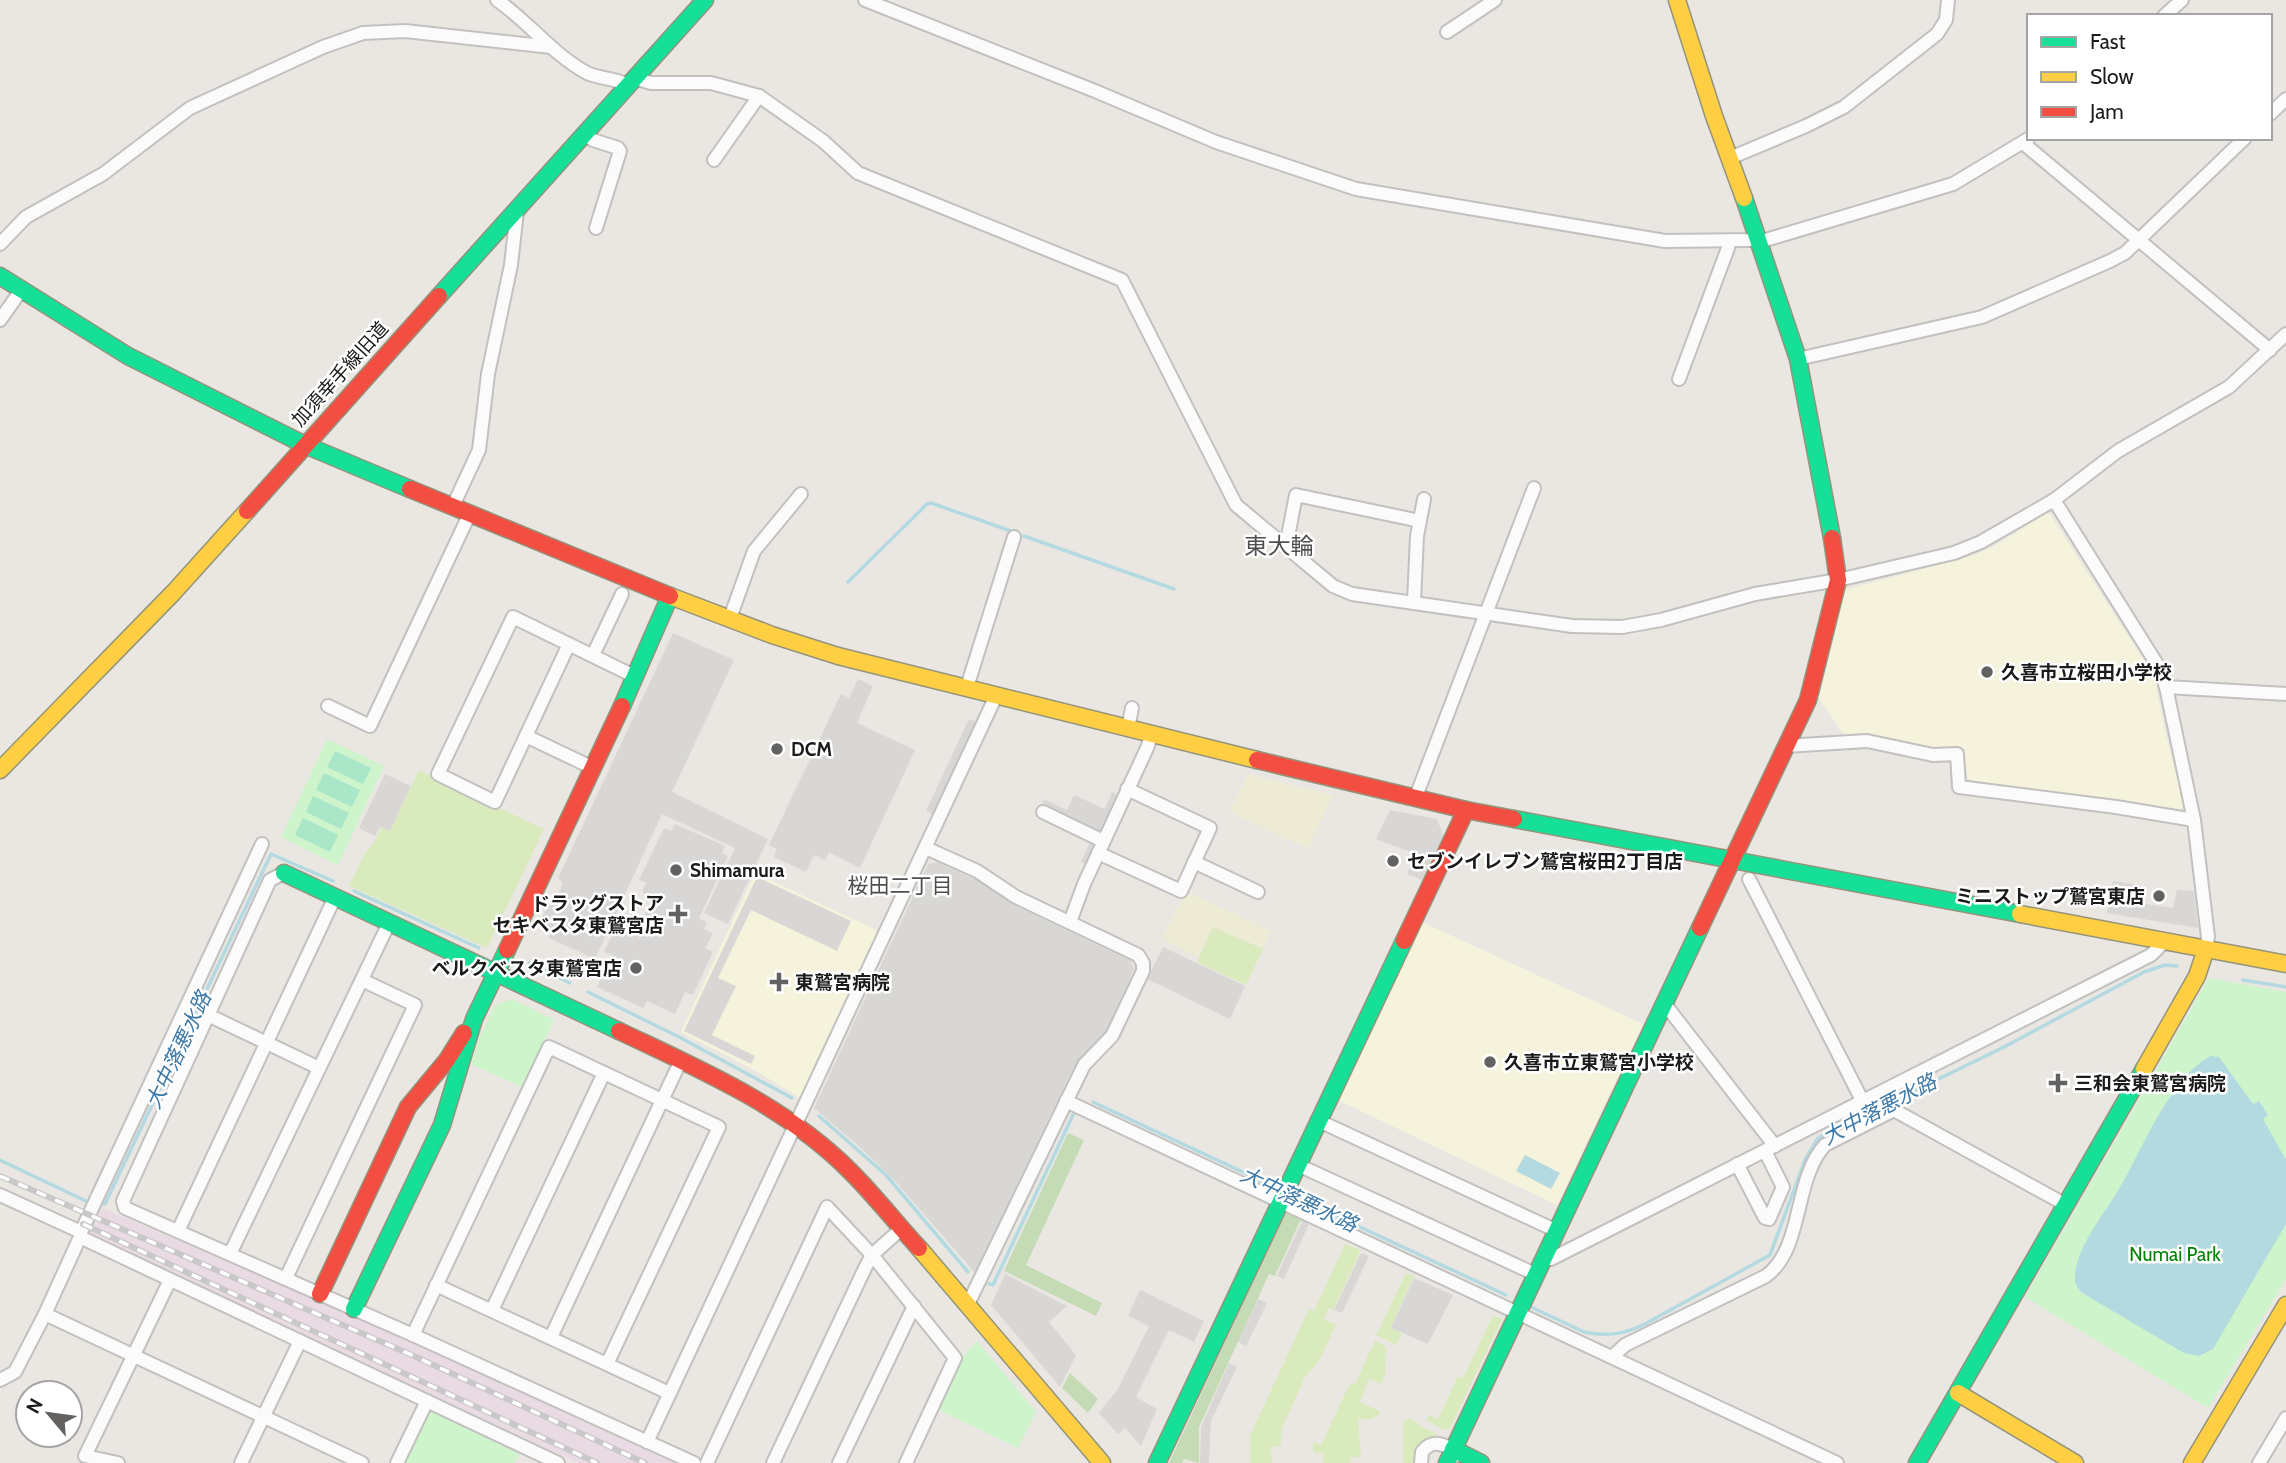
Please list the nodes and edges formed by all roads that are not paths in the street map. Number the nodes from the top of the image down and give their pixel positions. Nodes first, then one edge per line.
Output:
1 (497, 0) edge
2 (705, 0) edge
3 (865, 0) edge
4 (1495, 0) edge
5 (1677, 0) edge
6 (1948, 0) edge
7 (2182, 0) edge
8 (2166, 14) edge
9 (1447, 32) dead end
10 (551, 47) junction
11 (632, 82) junction
12 (759, 96) junction
13 (2286, 99) edge
14 (2272, 112) edge
15 (584, 134) junction
16 (2243, 140) edge
17 (2026, 141) edge
18 (1730, 158) junction
19 (714, 160) dead end
20 (517, 209) junction
21 (596, 228) dead end
22 (2138, 239) junction
23 (1729, 240) junction
24 (1759, 240) junction
25 (0, 244) edge
26 (0, 276) edge
27 (22, 289) junction
28 (0, 320) edge
29 (2286, 334) edge
30 (2270, 350) junction
31 (1798, 359) junction
32 (1679, 379) dead end
33 (305, 445) junction
34 (1534, 488) dead end
35 (801, 494) dead end
36 (1424, 499) dead end
37 (2054, 500) junction
38 (453, 506) junction
39 (470, 513) junction
40 (1420, 520) junction
41 (1014, 537) dead end
42 (1284, 545) junction
43 (1838, 580) junction
44 (622, 594) dead end
45 (670, 596) junction
46 (1414, 602) junction
47 (1487, 612) junction
48 (730, 618) junction
49 (569, 644) junction
50 (593, 655) junction
51 (636, 677) junction
52 (967, 687) junction
53 (2166, 687) junction
54 (2286, 694) edge
55 (996, 696) junction
56 (328, 706) dead end
57 (1132, 708) dead end
58 (1128, 728) junction
59 (1151, 734) junction
60 (526, 736) junction
61 (1786, 746) junction
62 (593, 768) junction
63 (0, 770) edge
64 (1127, 789) junction
65 (1415, 799) junction
66 (1466, 810) junction
67 (1043, 812) dead end
68 (2194, 820) junction
69 (262, 844) dead end
70 (1101, 847) junction
71 (926, 848) junction
72 (1732, 860) junction
73 (1194, 862) junction
74 (284, 873) joint
75 (1749, 879) dead end
76 (1258, 892) dead end
77 (335, 897) junction
78 (1070, 922) junction
79 (389, 923) junction
80 (2165, 941) junction
81 (2206, 950) junction
82 (2286, 964) edge
83 (495, 973) junction
84 (362, 980) junction
85 (1664, 1003) junction
86 (208, 1015) junction
87 (474, 1018) junction
88 (266, 1043) junction
89 (681, 1060) junction
90 (319, 1068) junction
91 (604, 1073) junction
92 (1066, 1101) junction
93 (662, 1102) junction
94 (1863, 1102) junction
95 (1319, 1121) junction
96 (796, 1126) junction
97 (1770, 1149) junction
98 (1737, 1164) junction
99 (1298, 1165) junction
100 (0, 1195) edge
101 (1284, 1195) junction
102 (2066, 1205) junction
103 (901, 1229) junction
104 (178, 1231) junction
105 (1557, 1231) junction
106 (80, 1235) junction
107 (230, 1254) junction
108 (872, 1255) junction
109 (1539, 1267) junction
110 (286, 1278) junction
111 (170, 1280) junction
112 (436, 1284) junction
113 (320, 1294) junction
114 (968, 1304) junction
115 (2286, 1305) edge
116 (914, 1306) junction
117 (354, 1310) junction
118 (492, 1310) junction
119 (1518, 1312) junction
120 (45, 1314) junction
121 (413, 1335) junction
122 (551, 1337) junction
123 (300, 1341) junction
124 (133, 1355) junction
125 (1612, 1357) junction
126 (607, 1364) junction
127 (0, 1380) edge
128 (669, 1393) junction
129 (1958, 1393) junction
130 (427, 1401) junction
131 (263, 1416) junction
132 (2286, 1418) edge
133 (646, 1442) junction
134 (1452, 1458) edge
135 (118, 1463) edge
136 (241, 1463) edge
137 (362, 1463) edge
138 (397, 1463) edge
139 (558, 1463) edge
140 (694, 1463) edge
141 (706, 1463) edge
142 (773, 1463) edge
143 (839, 1463) edge
144 (906, 1463) edge
145 (1102, 1463) edge
146 (1157, 1463) edge
147 (1421, 1463) edge
148 (1481, 1463) edge
149 (1837, 1463) edge
150 (1917, 1463) edge
151 (2075, 1463) edge
152 (2192, 1463) edge
153 (2259, 1463) edge

1 - 10 street
2 - 11 street, 加須幸手線旧道
3 - 23 street
4 - 9 street
5 - 18 street
6 - 18 street
7 - 8 street
10 - 11 street
10 - 25 street
11 - 12 street
11 - 15 street, 加須幸手線旧道
12 - 19 street
12 - 42 street
13 - 14 street
15 - 20 street, 加須幸手線旧道
15 - 21 street
16 - 22 street
17 - 22 street
17 - 24 street
18 - 24 street
20 - 33 street, 加須幸手線旧道
20 - 38 street
22 - 30 street
22 - 31 street
23 - 24 street
23 - 32 street
24 - 31 street
26 - 27 street
27 - 28 street
27 - 33 street
29 - 30 street
30 - 37 street
31 - 43 street
33 - 38 street
33 - 63 street, 加須幸手線旧道
34 - 47 street
35 - 48 street
36 - 40 street
37 - 43 street
37 - 53 street
38 - 39 street
39 - 45 street
39 - 56 street
40 - 42 street
40 - 46 street
41 - 52 street
42 - 46 street
43 - 47 street
43 - 61 street
44 - 50 street
45 - 48 street
45 - 51 street
46 - 47 street
47 - 65 street
48 - 52 street
49 - 50 street
49 - 60 street
49 - 60 street
50 - 51 street
51 - 62 street
52 - 55 street
53 - 54 street
53 - 68 street
55 - 58 street
55 - 71 street
57 - 58 street
58 - 59 street
59 - 64 street
59 - 65 street
60 - 62 street
61 - 68 street
61 - 72 street
62 - 83 street
64 - 70 street
64 - 73 street
65 - 66 street
66 - 72 street
66 - 95 street
67 - 70 street
68 - 81 street
69 - 106 street
70 - 73 street
70 - 78 street
71 - 78 street
71 - 96 street
72 - 80 street
72 - 85 street
73 - 76 street
74 - 77 street
74 - 86 street
75 - 94 street
77 - 79 street
77 - 88 street
78 - 92 street
79 - 83 street
79 - 84 street
80 - 81 street
80 - 94 street
81 - 82 street
81 - 102 street
83 - 87 street
83 - 89 street
84 - 90 street
84 - 110 street
85 - 97 street
85 - 105 street
86 - 88 street
86 - 104 street
87 - 113 street
87 - 117 street
88 - 90 street
88 - 104 street
89 - 93 street
89 - 96 street
90 - 107 street
91 - 93 street
91 - 112 street
91 - 118 street
92 - 101 street
92 - 114 street
93 - 122 street
93 - 126 street
94 - 97 street
95 - 99 street
95 - 105 street
96 - 103 street
96 - 128 street
97 - 98 street
97 - 98 street
98 - 109 street
99 - 101 street
99 - 109 street
100 - 106 street
101 - 119 street
101 - 146 street
102 - 125 street
102 - 129 street
103 - 108 street
103 - 114 street
104 - 107 street
105 - 109 street
106 - 111 street
106 - 120 street
107 - 110 street
108 - 116 street
108 - 141 street
108 - 142 street
109 - 119 street
110 - 113 street
111 - 123 street
111 - 124 street
112 - 118 street
112 - 121 street
113 - 117 street
114 - 145 street
115 - 152 street
116 - 143 street
116 - 144 street
117 - 121 street
118 - 122 street
119 - 125 street
119 - 134 street
120 - 124 street
120 - 127 street
121 - 133 street
122 - 126 street
123 - 130 street
123 - 131 street
124 - 131 street
124 - 135 street
125 - 149 street
126 - 128 street
128 - 133 street
129 - 150 street
129 - 151 street
130 - 138 street
130 - 139 street
131 - 136 street
131 - 137 street
132 - 153 street
133 - 140 street
134 - 147 street
134 - 148 street

